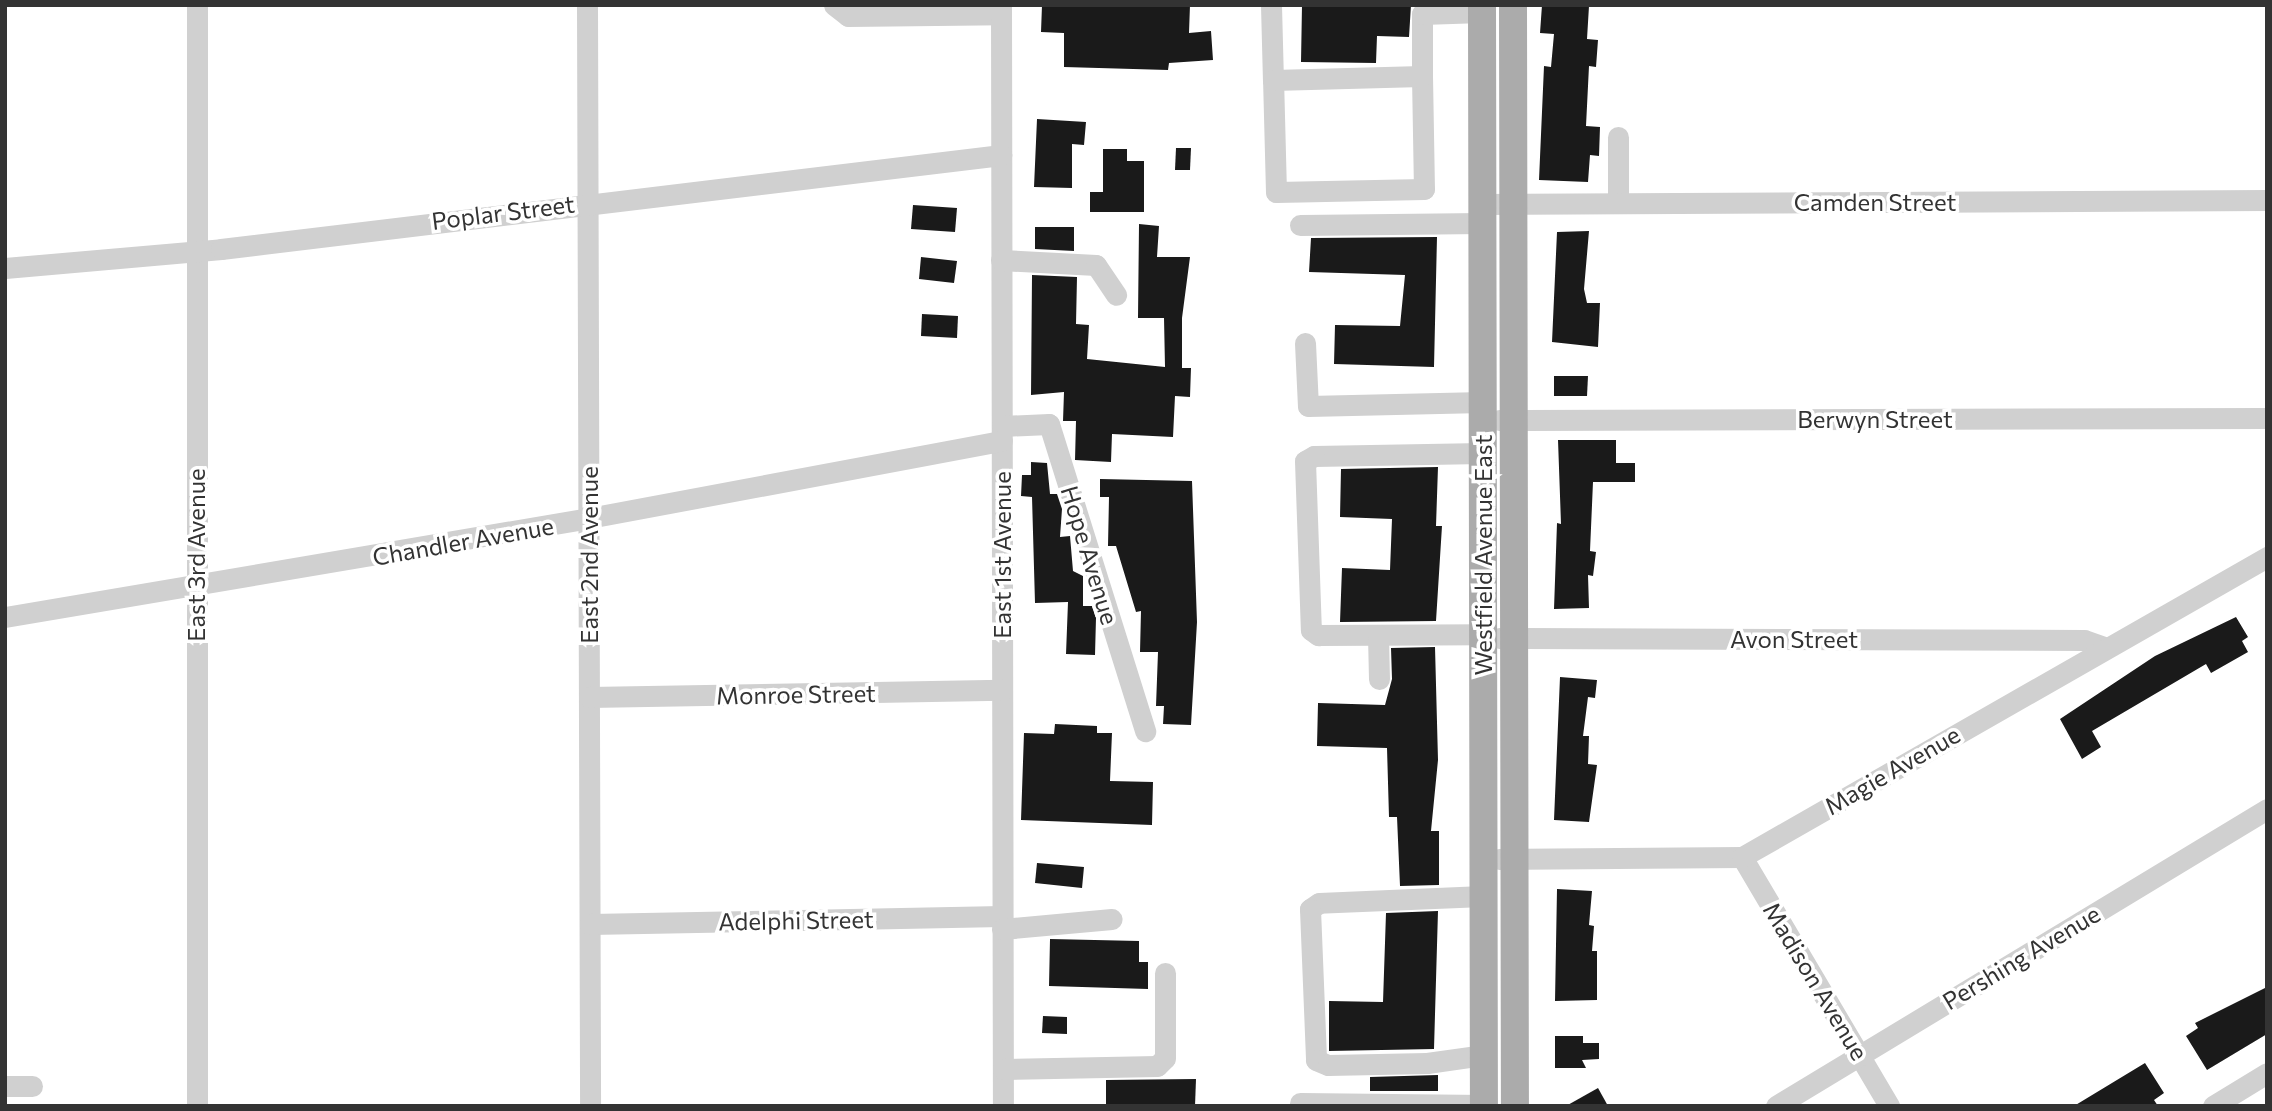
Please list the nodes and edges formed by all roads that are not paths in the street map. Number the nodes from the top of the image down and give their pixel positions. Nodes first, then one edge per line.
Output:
1 (197, 5) edge
2 (587, 5) edge
3 (834, 5) edge
4 (1271, 5) edge
5 (1513, 5) edge
6 (1482, 9) edge
7 (1000, 10) edge
8 (1422, 76) junction
9 (1273, 80) junction
10 (1618, 138) dead end
11 (1001, 155) junction
12 (2267, 200) edge
13 (588, 201) junction
14 (1513, 203) junction
15 (1618, 203) junction
16 (1482, 214) junction
17 (1300, 225) dead end
18 (198, 250) junction
19 (1001, 260) junction
20 (5, 268) edge
21 (1116, 295) dead end
22 (1305, 343) dead end
23 (1483, 411) junction
24 (2267, 418) edge
25 (1514, 420) junction
26 (1002, 433) junction
27 (1483, 453) junction
28 (589, 518) junction
29 (2267, 557) edge
30 (196, 588) junction
31 (5, 617) edge
32 (1378, 635) junction
33 (1483, 636) junction
34 (1514, 638) junction
35 (2104, 647) junction
36 (1379, 679) dead end
37 (1002, 690) junction
38 (589, 697) junction
39 (1145, 731) dead end
40 (2267, 809) edge
41 (1742, 857) junction
42 (1483, 859) junction
43 (1514, 859) junction
44 (1483, 896) junction
45 (1111, 919) dead end
46 (1002, 922) junction
47 (590, 924) junction
48 (1165, 973) dead end
49 (1484, 1055) junction
50 (1514, 1055) junction
51 (1859, 1055) junction
52 (1003, 1069) junction
53 (2267, 1073) edge
54 (5, 1086) edge
55 (32, 1086) dead end
56 (1300, 1103) dead end
57 (1484, 1105) edge
58 (197, 1106) edge
59 (590, 1106) edge
60 (1003, 1106) edge
61 (1515, 1106) edge
62 (1776, 1106) edge
63 (1889, 1106) edge
64 (2213, 1106) edge

1 - 18 street, East 3rd Avenue
2 - 13 street, East 2nd Avenue
3 - 7 street
4 - 9 street
5 - 14 main road, Westfield Avenue East
6 - 8 street
6 - 16 main road, Westfield Avenue East
7 - 11 street, East 1st Avenue
8 - 9 street
8 - 9 street
10 - 15 street
11 - 13 street, Poplar Street
11 - 19 street, East 1st Avenue
12 - 15 street, Camden Street
13 - 18 street, Poplar Street
13 - 28 street, East 2nd Avenue
14 - 15 street, Camden Street
14 - 16 street, Camden Street
14 - 25 main road, Westfield Avenue East
16 - 17 street, Camden Street
16 - 23 main road, Westfield Avenue East
18 - 20 street, Poplar Street
18 - 30 street, East 3rd Avenue
19 - 21 street
19 - 26 street, East 1st Avenue
22 - 23 street, Berwyn Street
23 - 25 street, Berwyn Street
23 - 27 main road, Westfield Avenue East
24 - 25 street, Berwyn Street
25 - 34 main road, Westfield Avenue East
26 - 28 street, Chandler Avenue
26 - 37 street, East 1st Avenue
26 - 39 street, Hope Avenue
27 - 32 street, Avon Street
27 - 33 main road, Westfield Avenue East
28 - 30 street, Chandler Avenue
28 - 38 street, East 2nd Avenue
29 - 35 street, Magie Avenue
30 - 31 street, Chandler Avenue
30 - 58 street, East 3rd Avenue
32 - 33 street, Avon Street
32 - 36 street
33 - 34 street, Avon Street
33 - 42 main road, Westfield Avenue East
34 - 35 street, Avon Street
34 - 43 main road, Westfield Avenue East
35 - 41 street, Magie Avenue
37 - 38 street, Monroe Street
37 - 46 street, East 1st Avenue
38 - 47 street, East 2nd Avenue
40 - 51 street, Pershing Avenue
41 - 43 street, Magie Avenue
41 - 51 street, Madison Avenue
42 - 43 street, Magie Avenue
42 - 44 main road, Westfield Avenue East
43 - 50 main road, Westfield Avenue East
44 - 49 main road, Westfield Avenue East
44 - 49 street
45 - 46 street, Adelphi Street
46 - 47 street, Adelphi Street
46 - 52 street, East 1st Avenue
47 - 59 street, East 2nd Avenue
48 - 52 street
49 - 50 main road
49 - 57 main road, Westfield Avenue East
50 - 61 main road, Westfield Avenue East
51 - 62 street, Pershing Avenue
51 - 63 street, Madison Avenue
52 - 60 street, East 1st Avenue
53 - 64 street
54 - 55 street
56 - 57 street

